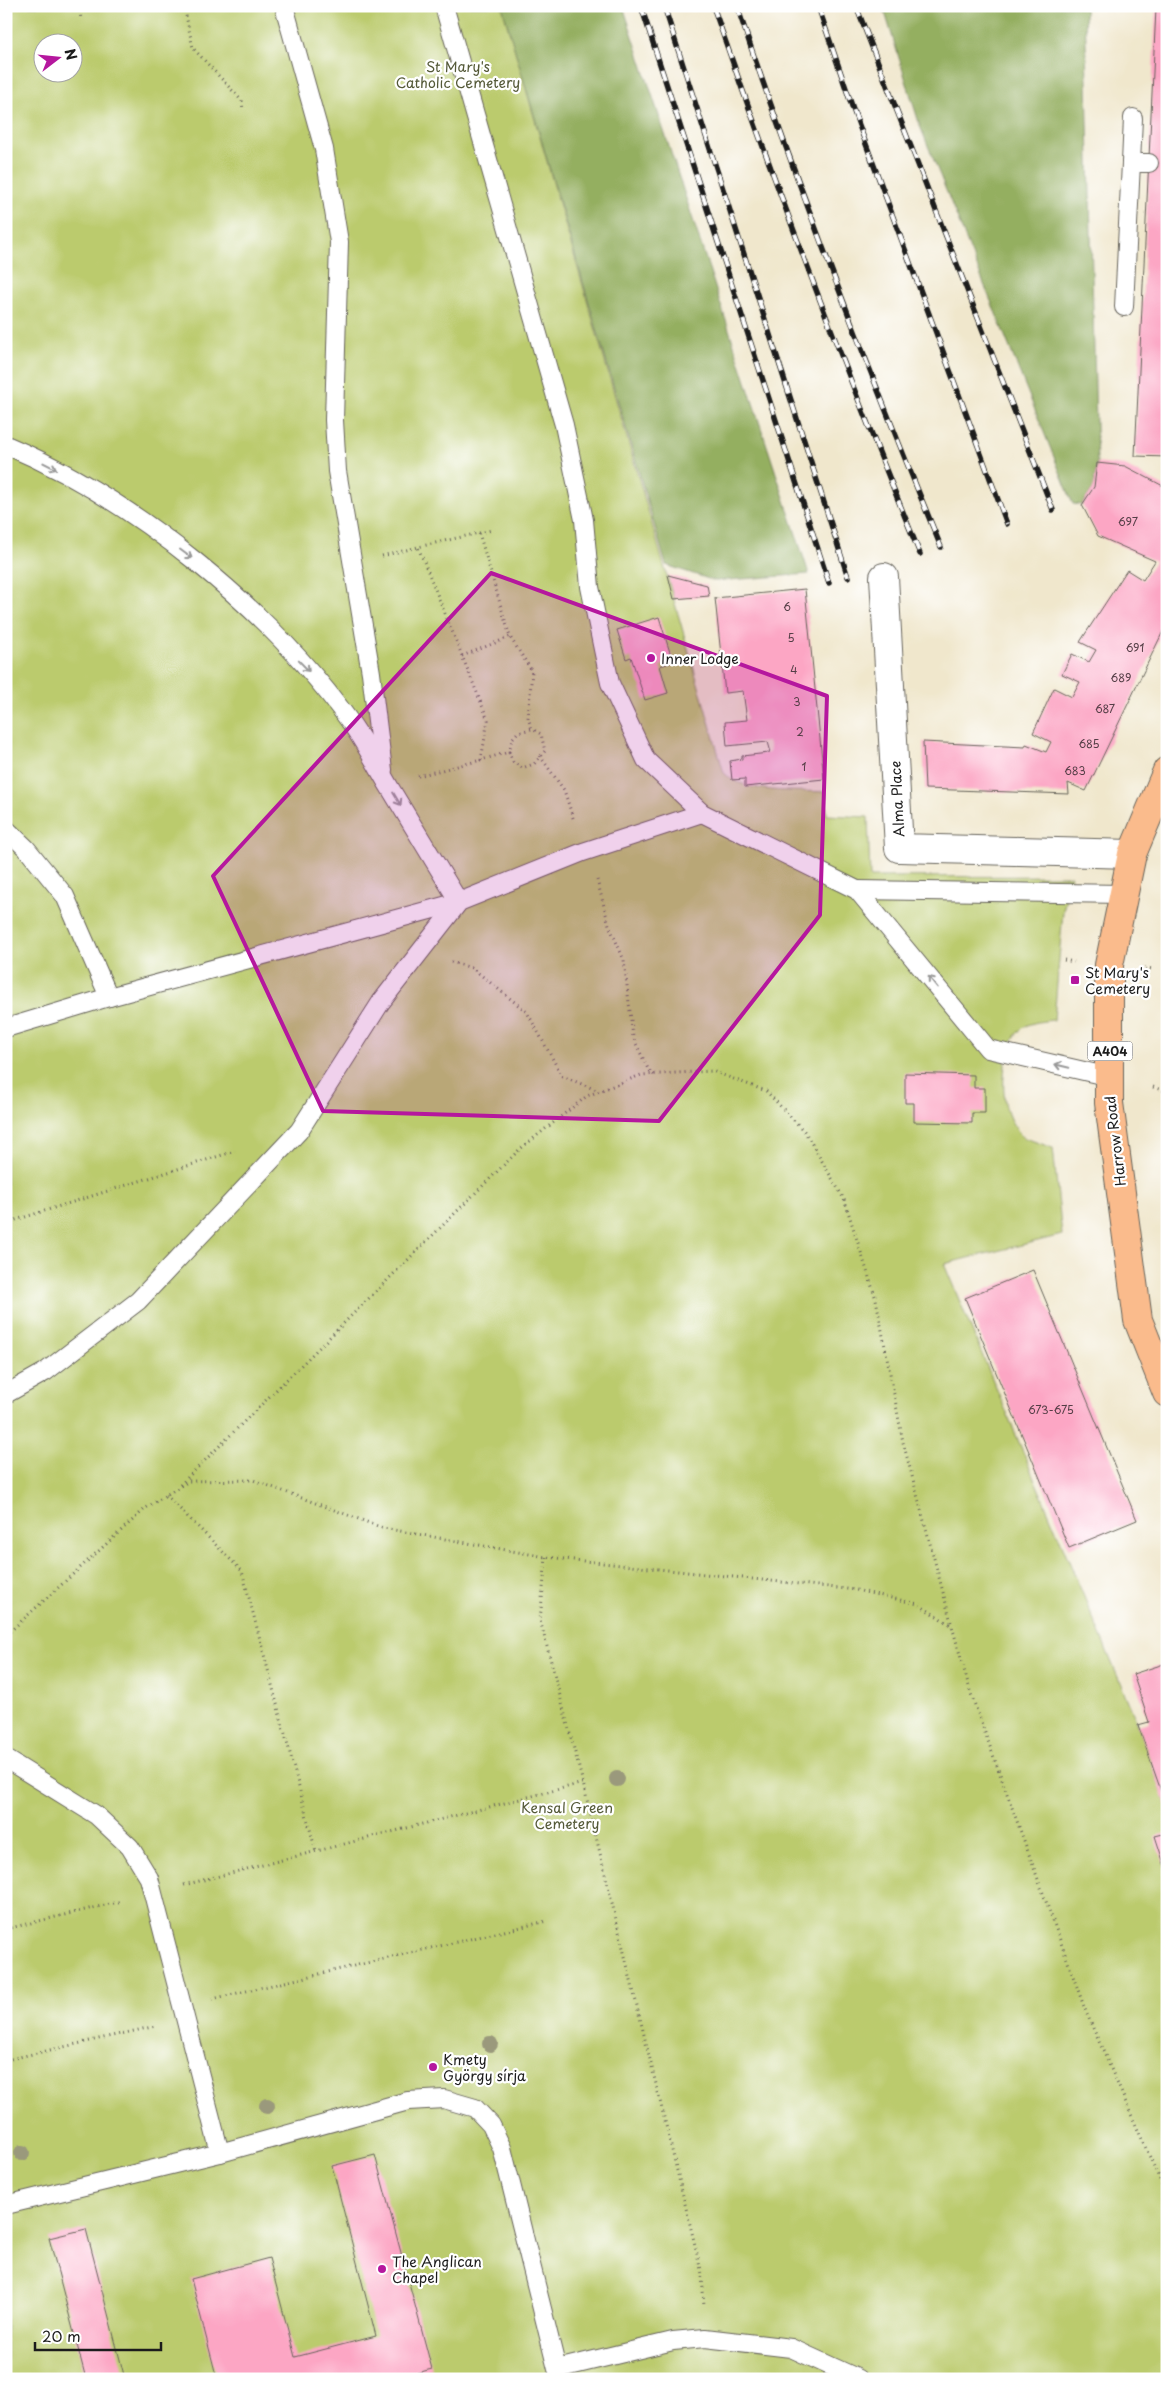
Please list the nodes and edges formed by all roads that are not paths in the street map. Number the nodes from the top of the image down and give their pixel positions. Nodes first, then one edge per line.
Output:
1 (284, 6) edge
2 (444, 6) edge
3 (1133, 118) dead end
4 (1131, 163) junction
5 (1149, 163) dead end
6 (1124, 307) dead end
7 (6, 445) edge
8 (884, 578) dead end
9 (1167, 772) edge
10 (386, 782) junction
11 (702, 813) junction
12 (6, 829) edge
13 (1132, 854) junction
14 (857, 890) junction
15 (1124, 894) junction
16 (458, 902) junction
17 (109, 997) junction
18 (6, 1028) edge
19 (1110, 1077) junction
20 (6, 1394) edge
21 (1167, 1394) edge
22 (6, 1759) edge
23 (220, 2153) junction
24 (6, 2205) edge
25 (859, 2379) edge

1 - 10 lane
2 - 11 lane
3 - 4 lane
4 - 5 lane
4 - 6 lane
7 -> 10 lane
8 - 13 street, Alma Place
9 - 13 main road, Harrow Road / A404
10 -> 16 lane
11 - 14 lane
11 - 16 lane
12 - 17 lane
13 - 15 main road, Harrow Road / A404
14 - 15 lane
19 -> 14 lane
15 - 19 main road, Harrow Road / A404
16 - 17 lane
16 - 20 lane
17 - 18 lane
19 - 21 main road, Harrow Road / A404
22 - 23 lane
23 - 24 lane
23 - 25 lane

